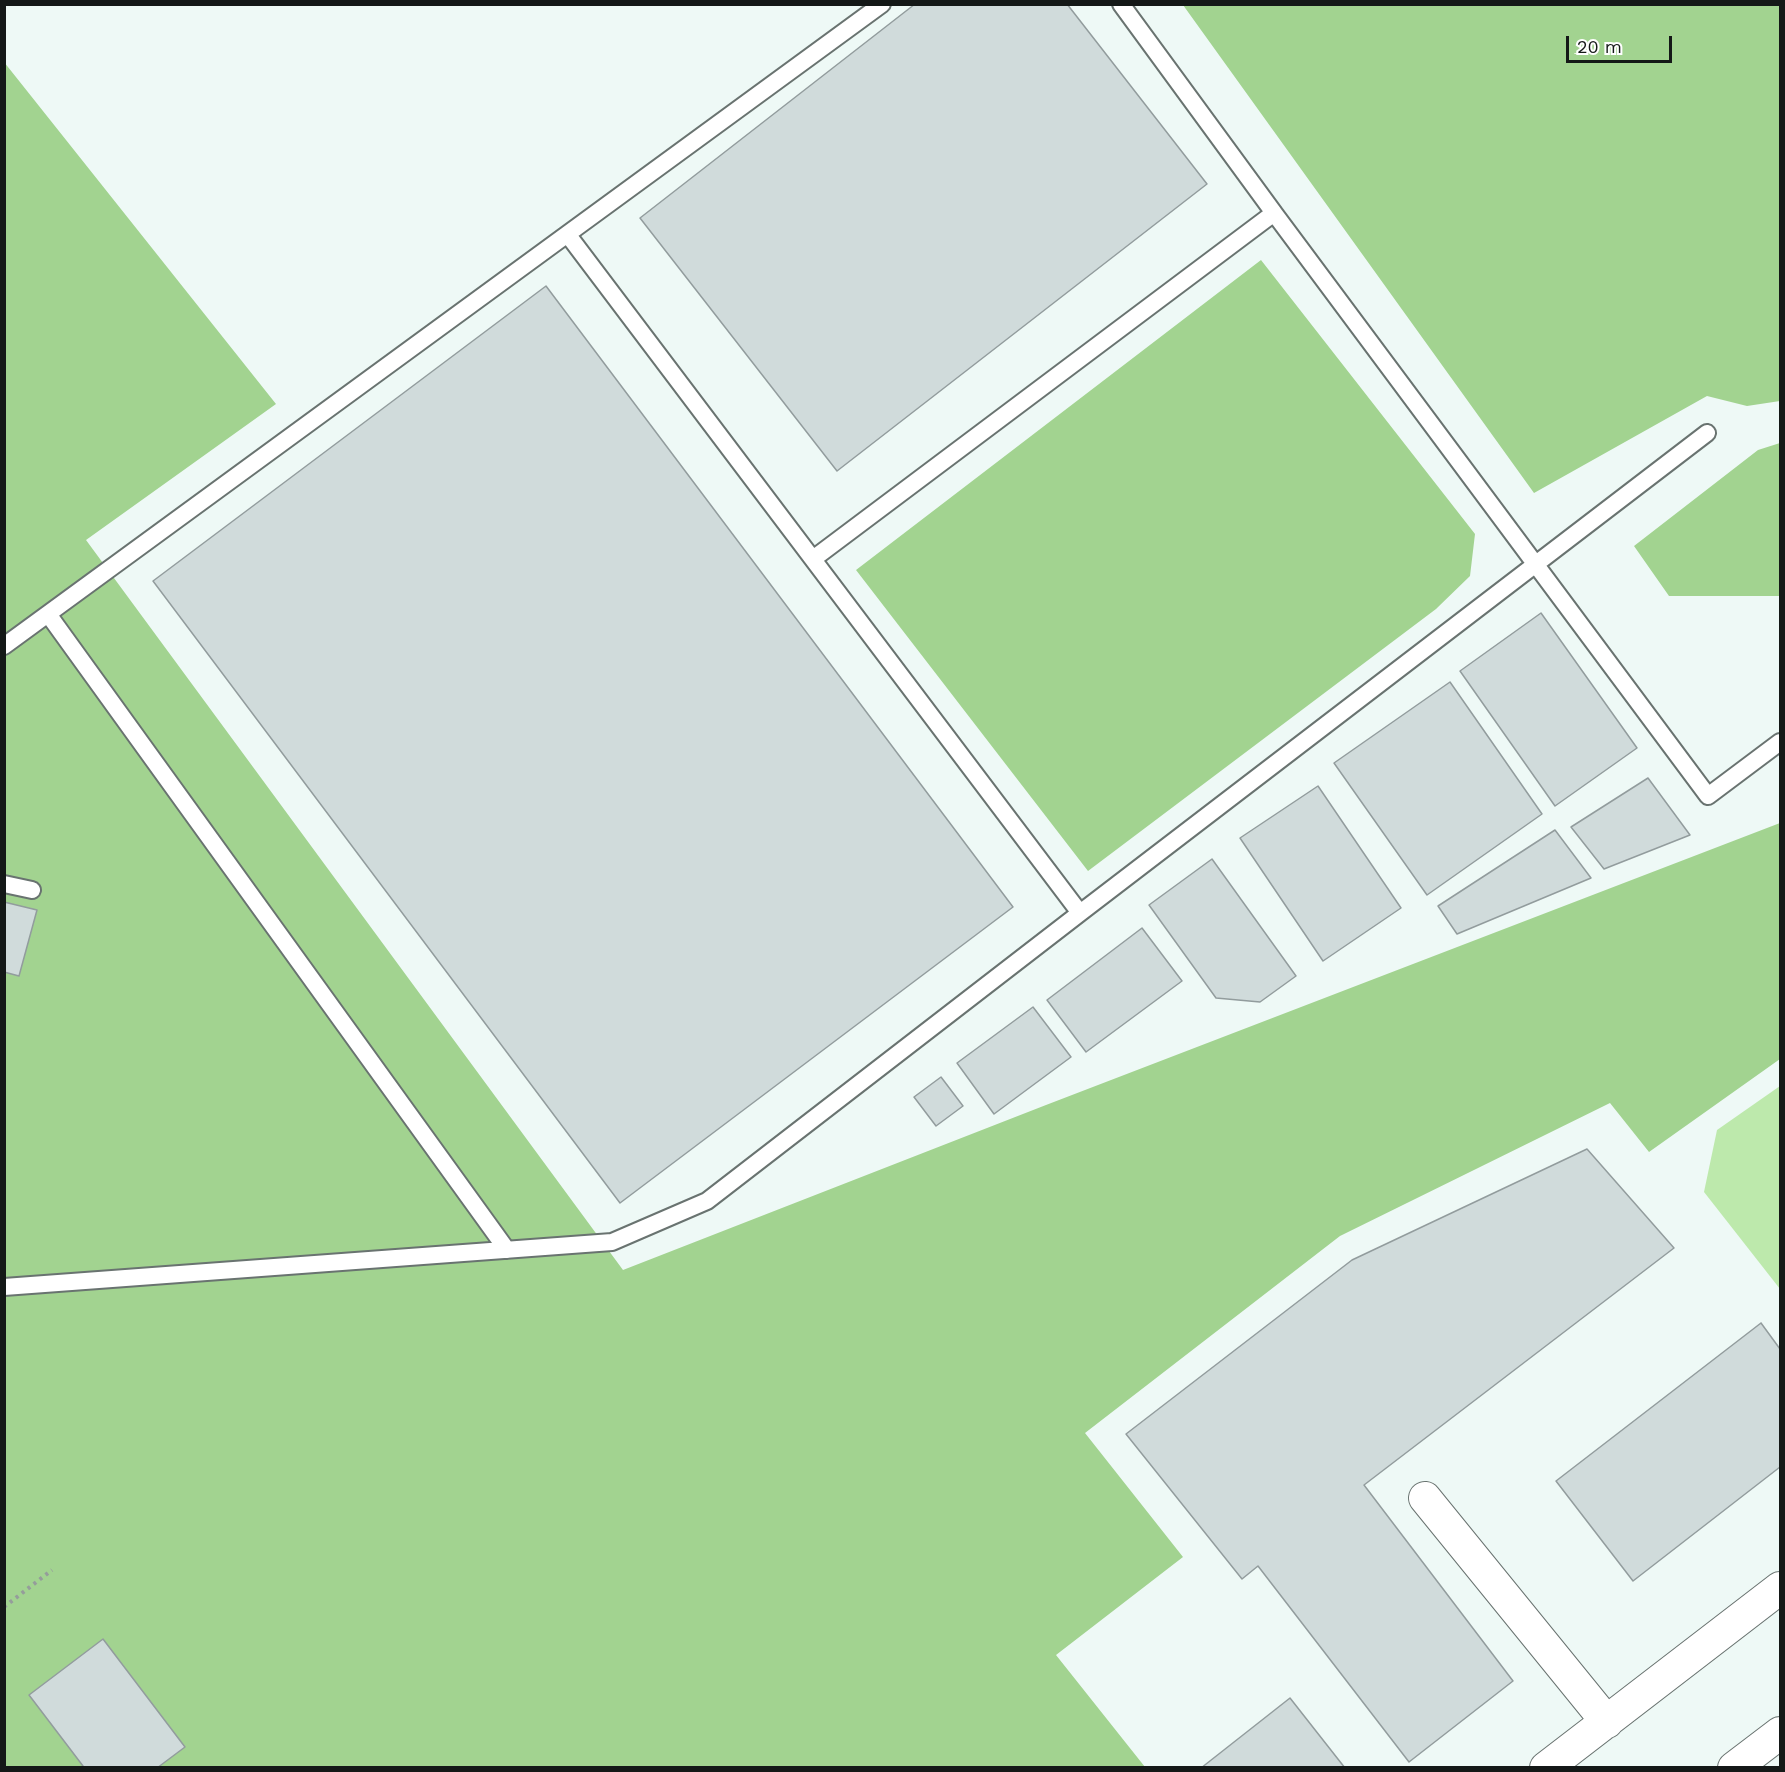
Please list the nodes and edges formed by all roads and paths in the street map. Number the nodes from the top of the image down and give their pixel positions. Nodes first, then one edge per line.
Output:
1 (882, 4) edge
2 (1120, 4) edge
3 (1274, 213) junction
4 (568, 235) junction
5 (1707, 433) dead end
6 (813, 558) junction
7 (1535, 564) junction
8 (48, 614) junction
9 (4, 646) edge
10 (1780, 742) edge
11 (4, 884) edge
12 (32, 890) dead end
13 (1080, 913) junction
14 (507, 1250) junction
15 (4, 1287) edge
16 (1425, 1498) dead end
17 (52, 1570) dead end
18 (1780, 1588) edge
19 (4, 1607) edge
20 (1607, 1722) junction
21 (1780, 1733) edge
22 (1546, 1767) edge
23 (1734, 1767) edge

1 - 4 lane
2 - 3 lane
3 - 6 lane
3 - 7 lane
4 - 6 lane
4 - 8 lane
5 - 7 lane
6 - 13 lane
7 - 10 lane
7 - 13 lane
8 - 9 lane
8 - 14 lane
11 - 12 lane
13 - 14 lane
14 - 15 lane
16 - 20 street
17 - 19 path
18 - 20 street
20 - 22 street
21 - 23 street

